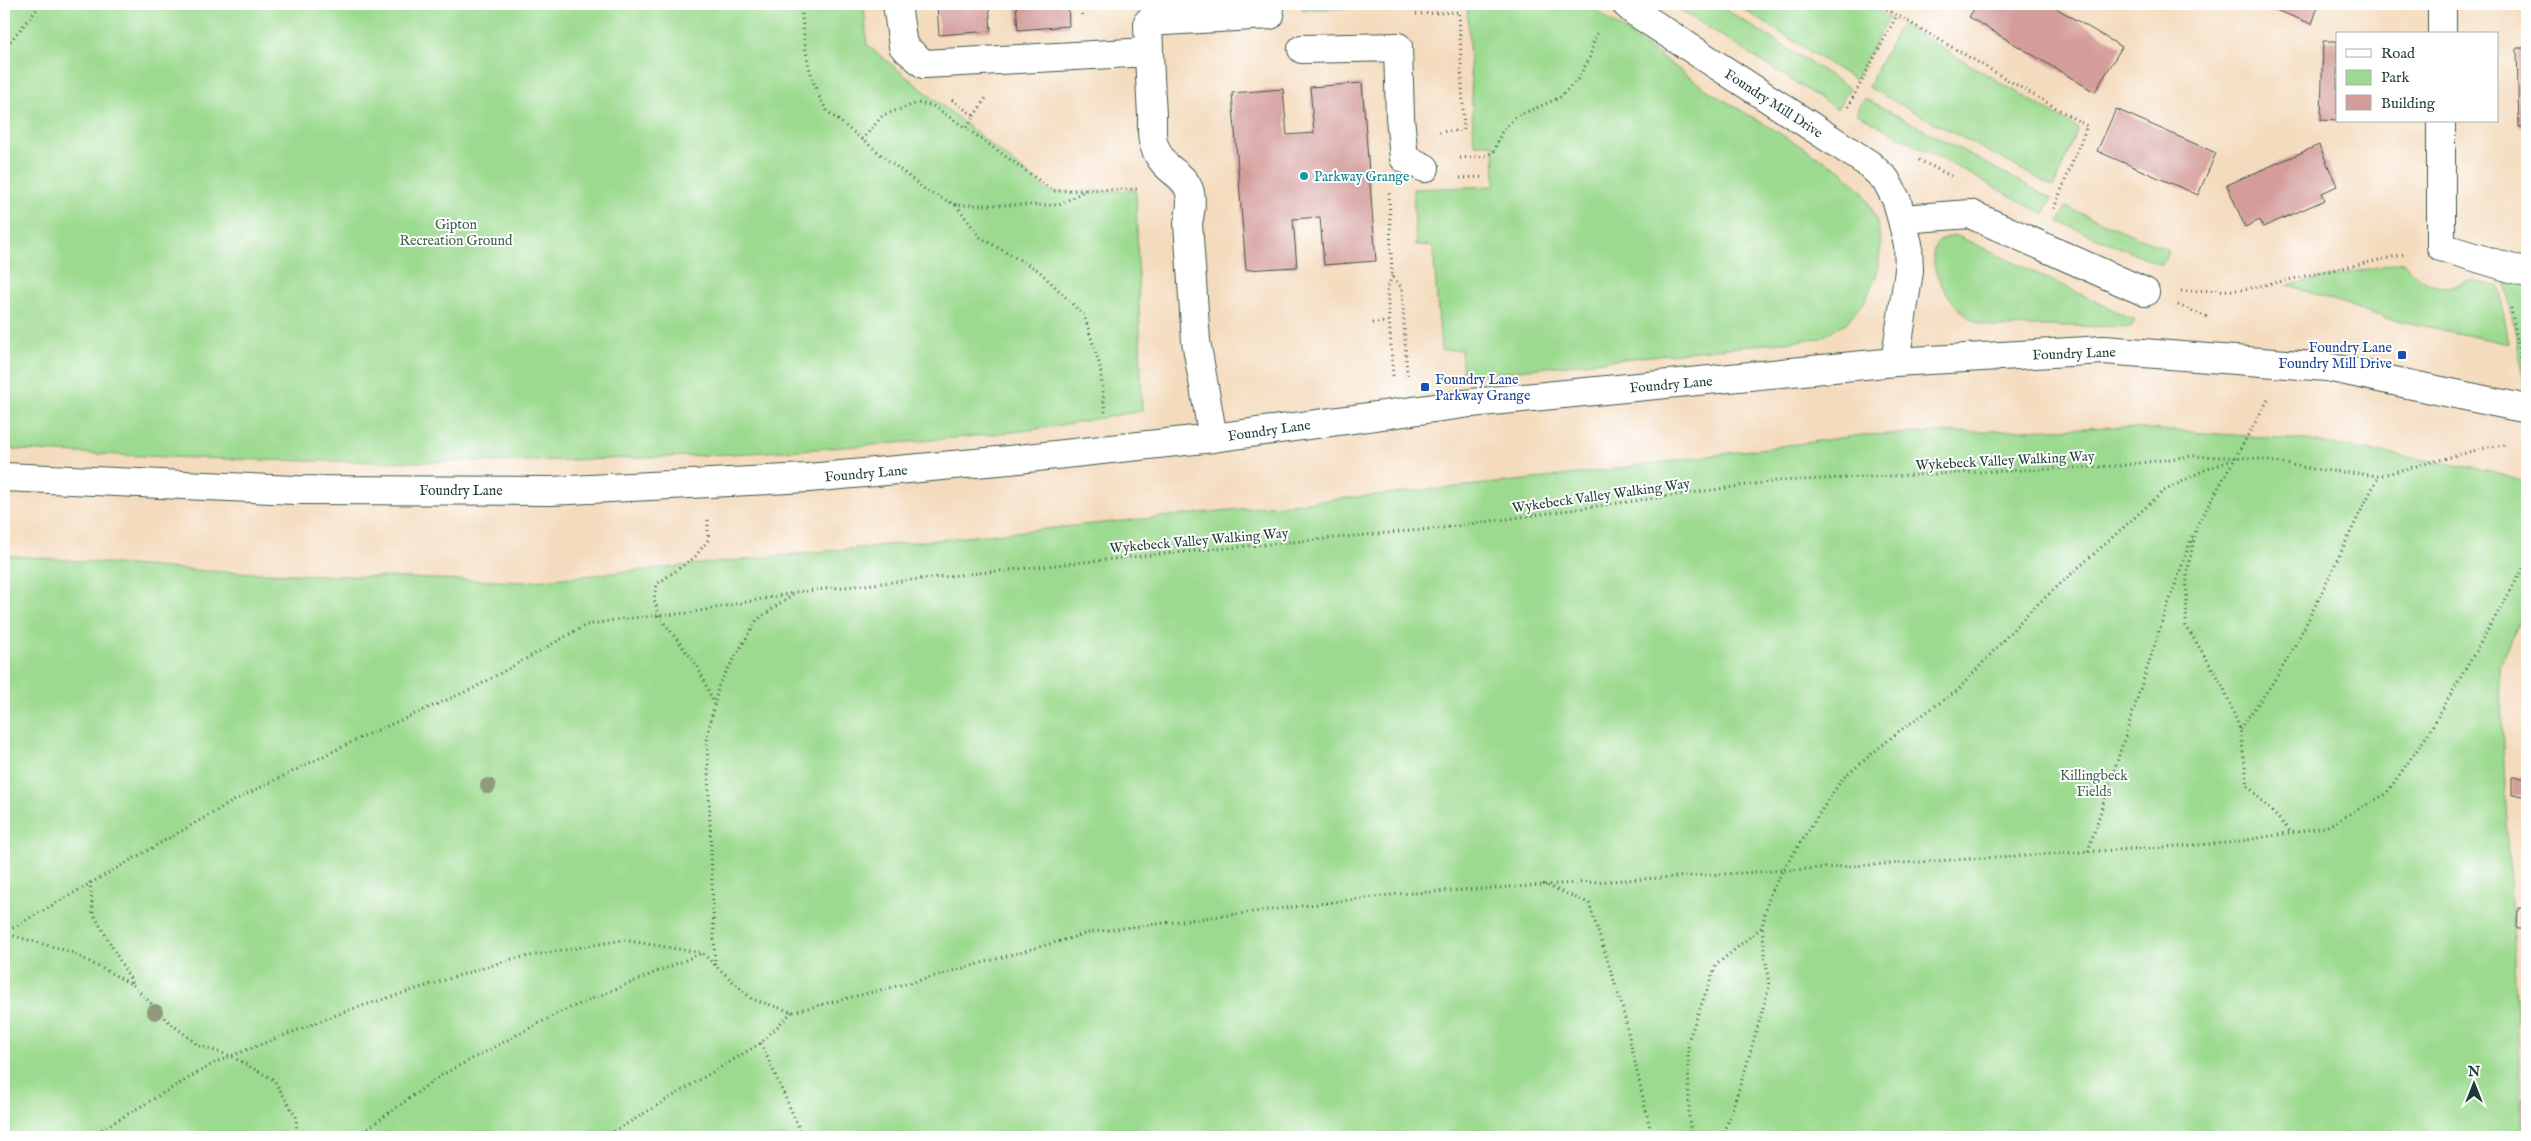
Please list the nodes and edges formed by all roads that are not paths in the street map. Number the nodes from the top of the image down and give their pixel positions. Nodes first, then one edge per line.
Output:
1 (897, 4) edge
2 (1626, 4) edge
3 (2442, 4) edge
4 (1270, 16) dead end
5 (2442, 32) edge
6 (1302, 50) dead end
7 (1149, 52) junction
8 (2442, 122) edge
9 (1425, 168) road end
10 (1902, 220) junction
11 (2515, 269) edge
12 (2145, 292) road end
13 (1895, 362) junction
14 (2527, 409) edge
15 (1213, 438) junction
16 (4, 477) edge

1 - 7 street
2 - 10 street, Foundry Mill Drive
3 - 5 street
4 - 7 street
6 - 9 street
7 - 15 street
8 - 11 street
10 - 12 street
10 - 13 street, Foundry Mill Drive
13 - 14 street, Foundry Lane
13 - 15 street, Foundry Lane
15 - 16 street, Foundry Lane

